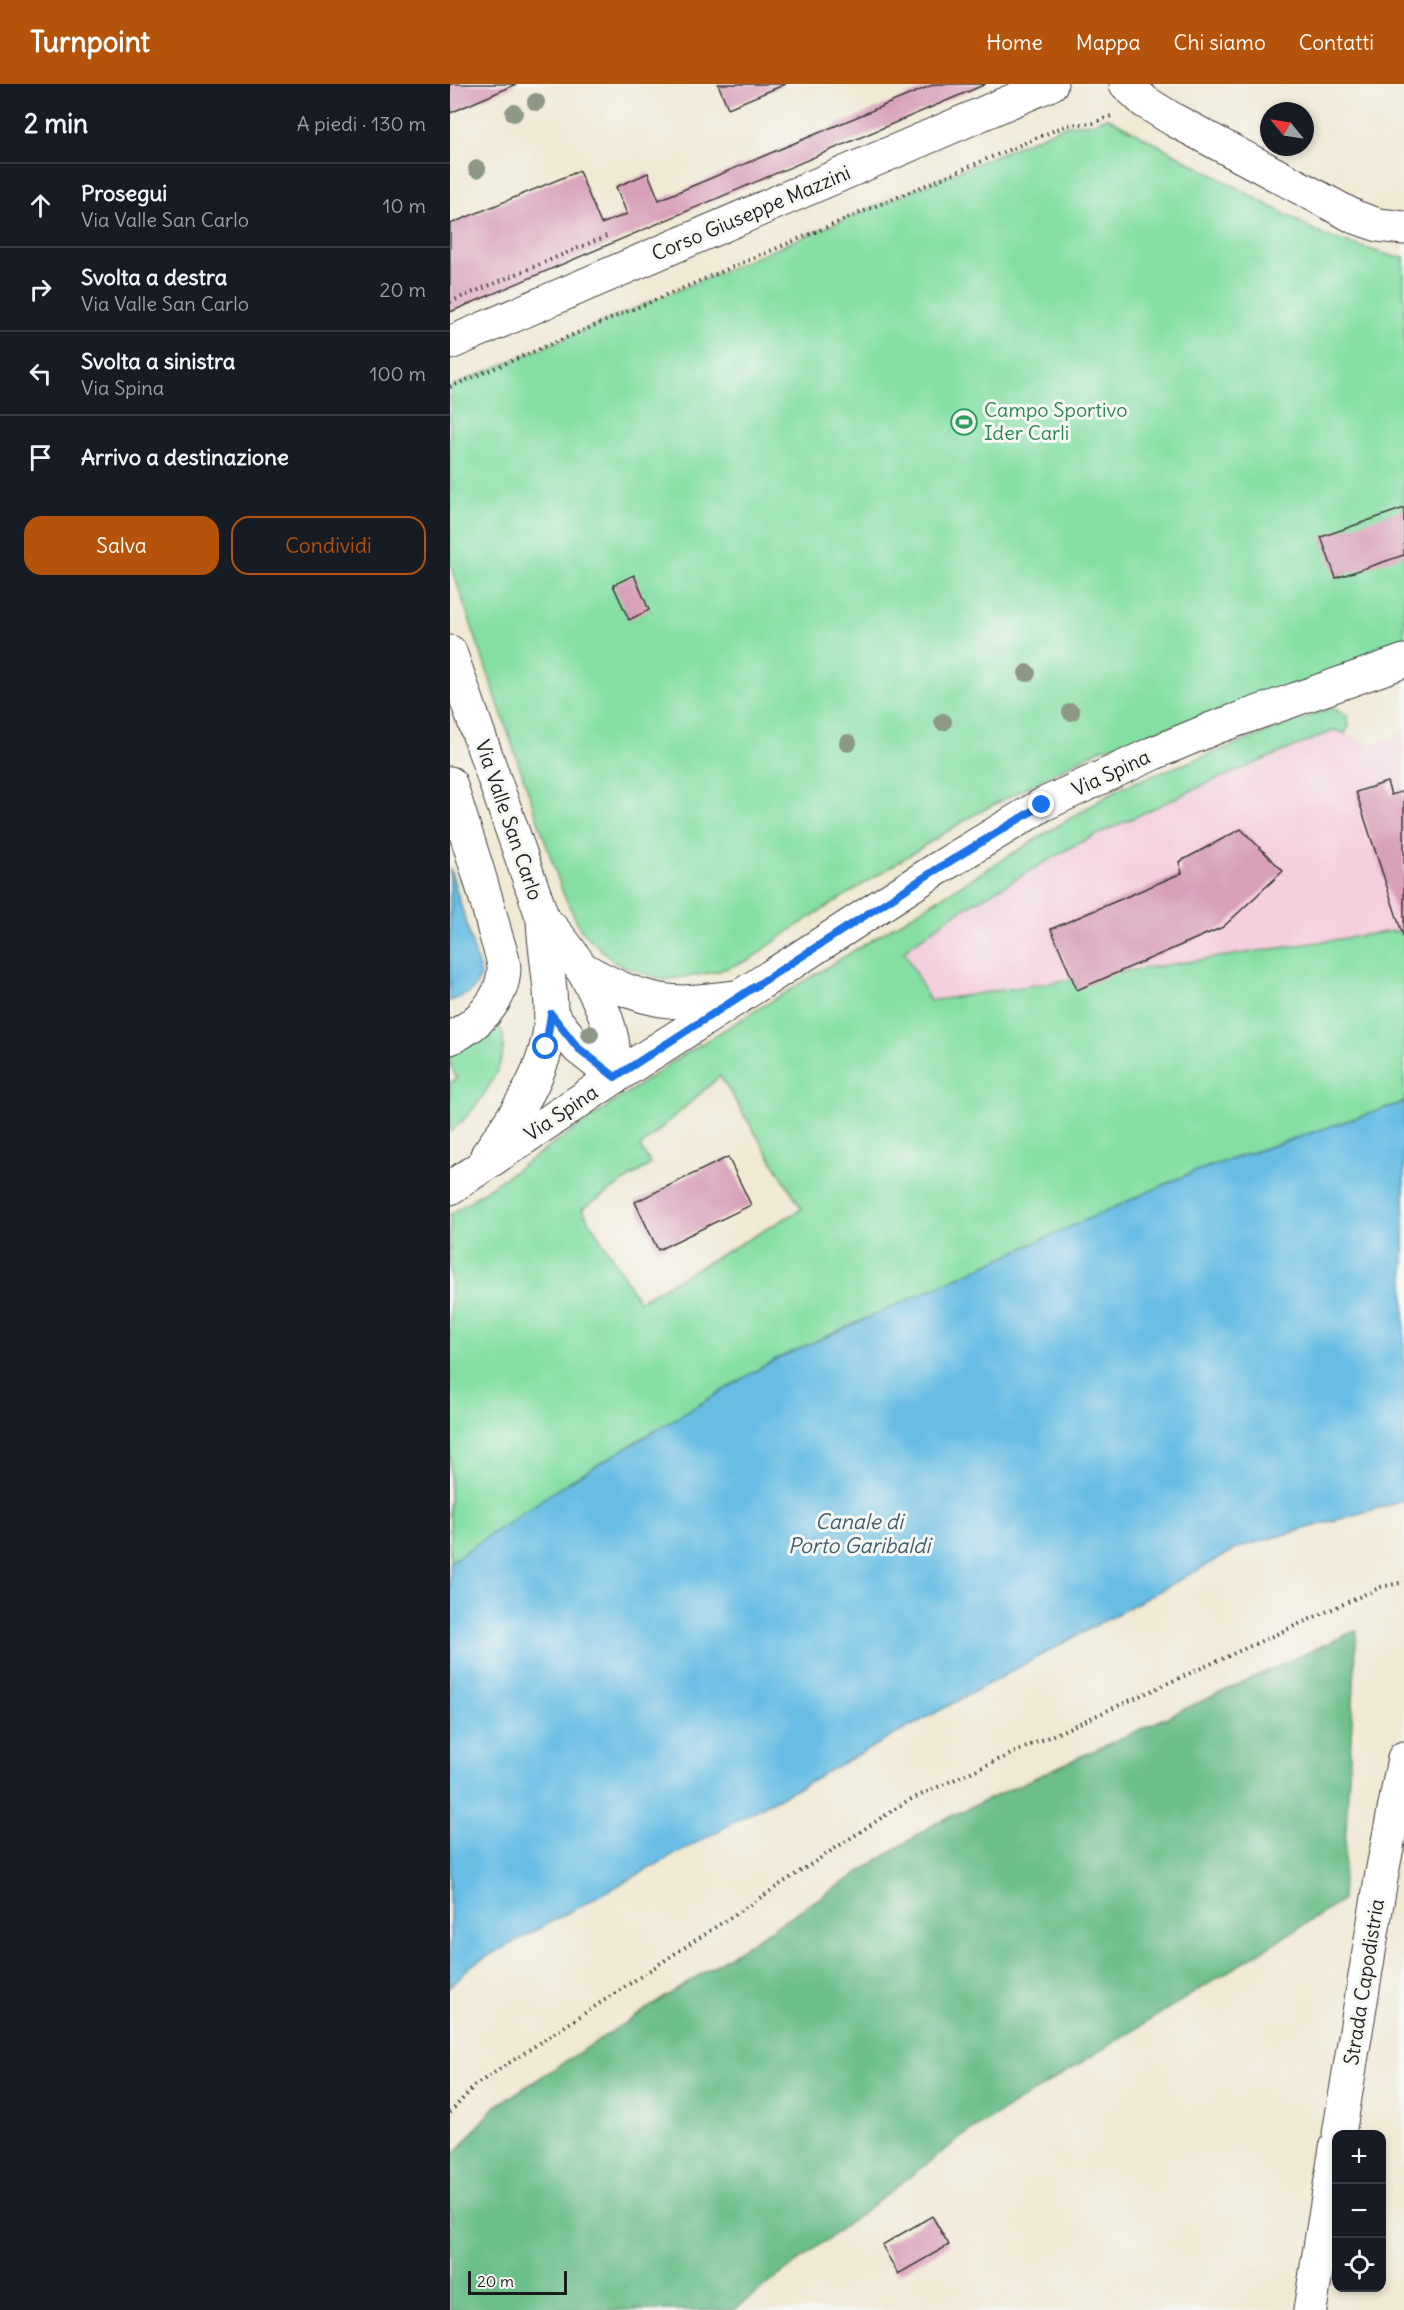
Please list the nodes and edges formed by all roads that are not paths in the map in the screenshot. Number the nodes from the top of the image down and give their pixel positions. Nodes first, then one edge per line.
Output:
1 (1051, 84) edge
2 (1136, 93) edge
3 (1404, 228) edge
4 (450, 343) edge
5 (450, 652) edge
6 (1404, 661) edge
7 (450, 783) edge
8 (543, 919) junction
9 (580, 967) junction
10 (740, 997) junction
11 (551, 1014) junction
12 (450, 1038) edge
13 (615, 1077) junction
14 (463, 1180) edge
15 (1404, 1758) edge
16 (1340, 2130) edge
17 (1332, 2173) edge
18 (1310, 2310) edge

1 - 4 street, Corso Giuseppe Mazzini
2 - 3 street
5 - 8 street, Via Valle San Carlo
6 - 10 street, Via Spina
7 - 12 street
8 - 9 street, Via Valle San Carlo
8 - 11 street, Via Valle San Carlo
9 - 10 street, Via Valle San Carlo
9 - 13 street, Via Valle San Carlo
10 - 13 street, Via Spina
11 - 13 street
11 - 14 street, Via Valle San Carlo
13 - 14 street, Via Spina
15 - 16 street, Strada Capodistria
17 - 18 street

